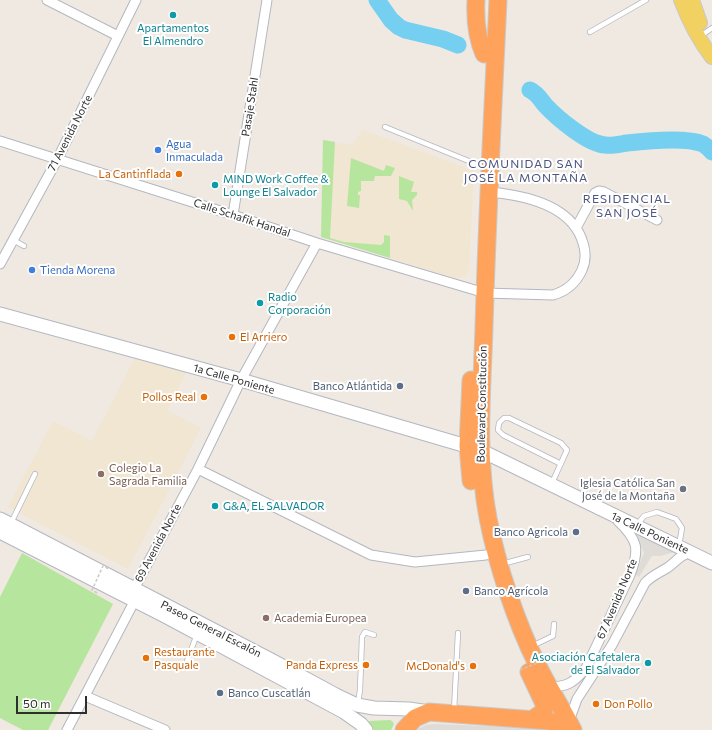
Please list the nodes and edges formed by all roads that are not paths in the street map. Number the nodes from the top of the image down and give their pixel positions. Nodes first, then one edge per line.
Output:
1 (47, 0) edge
2 (136, 0) edge
3 (267, 0) edge
4 (476, 0) edge
5 (488, 0) edge
6 (498, 0) edge
7 (507, 0) edge
8 (646, 0) edge
9 (681, 0) edge
10 (692, 0) edge
11 (590, 32) dead end
12 (710, 35) edge
13 (118, 36) junction
14 (490, 57) junction
15 (712, 57) edge
16 (385, 127) dead end
17 (0, 141) edge
18 (57, 160) junction
19 (481, 166) junction
20 (489, 192) junction
21 (233, 215) junction
22 (657, 220) dead end
23 (576, 228) junction
24 (13, 240) junction
25 (317, 243) junction
26 (24, 246) dead end
27 (0, 264) edge
28 (480, 292) junction
29 (0, 314) edge
30 (241, 380) junction
31 (474, 448) junction
32 (561, 464) junction
33 (198, 468) junction
34 (35, 474) dead end
35 (551, 485) junction
36 (613, 516) junction
37 (3, 525) edge
38 (636, 526) junction
39 (0, 538) edge
40 (24, 544) junction
41 (679, 546) junction
42 (692, 552) junction
43 (486, 555) junction
44 (528, 557) dead end
45 (712, 563) edge
46 (500, 565) junction
47 (134, 595) junction
48 (554, 624) dead end
49 (198, 633) junction
50 (458, 633) dead end
51 (374, 635) dead end
52 (529, 647) junction
53 (188, 661) dead end
54 (548, 687) junction
55 (85, 696) junction
56 (357, 705) junction
57 (430, 712) junction
58 (454, 714) junction
59 (533, 719) junction
60 (568, 727) edge
61 (67, 730) edge
62 (165, 730) edge
63 (366, 730) edge
64 (404, 730) edge

1 - 13 street
2 - 13 street, 71 Avenida Norte
3 - 21 street, Pasaje Stahl
4 - 14 highway, Boulevard Constitución
5 - 14 highway, Boulevard Constitución
6 - 14 highway, Boulevard Constitución
7 - 14 highway, Boulevard Constitución
8 - 11 lane
9 - 15 main road
10 - 12 main road
13 - 18 street, 71 Avenida Norte
14 - 19 highway, Boulevard Constitución
14 - 20 highway, Boulevard Constitución
16 - 19 lane
17 - 18 street, Calle Schafik Handal
18 - 21 street, Calle Schafik Handal
18 - 24 street, 71 Avenida Norte
19 - 28 highway, Boulevard Constitución
20 - 23 street
20 - 28 highway, Boulevard Constitución
21 - 25 street, Calle Schafik Handal
22 - 23 street
23 - 28 street, Calle Schafik Handal
24 - 26 lane
24 - 27 street, 71 Avenida Norte
25 - 28 street, Calle Schafik Handal
25 - 30 street, 69 Avenida Norte
28 - 31 highway, Boulevard Constitución
29 - 30 main road, 1a Calle Poniente
30 - 31 main road, 1a Calle Poniente
30 - 33 street, 69 Avenida Norte
31 - 35 main road, 1a Calle Poniente
31 - 43 highway, Boulevard Constitución
31 - 46 highway, Boulevard Constitución
32 - 32 lane
32 - 35 lane
33 - 43 street
33 - 47 street, 69 Avenida Norte
34 - 37 lane
35 - 36 main road, 1a Calle Poniente
36 - 38 main road, 1a Calle Poniente
36 - 54 street, 67 Avenida Norte
37 - 40 main road, Paseo General Escalón
37 - 47 main road, Paseo General Escalón
38 - 41 main road, 1a Calle Poniente
38 - 41 lane
39 - 40 lane
40 - 47 main road, Paseo General Escalón
41 - 42 main road, 1a Calle Poniente
42 - 45 main road, 1a Calle Poniente
42 - 60 street, 67 Avenida Norte
43 - 59 highway, Boulevard Constitución
44 - 46 lane
46 - 52 highway, Boulevard Constitución
47 - 49 main road, Paseo General Escalón
47 - 55 street, 69 Avenida Norte
47 - 56 main road, Paseo General Escalón
48 - 52 lane
49 - 53 lane
49 - 63 main road, Paseo General Escalón
50 - 58 lane
51 - 56 lane
52 - 54 highway, Boulevard Constitución
54 - 60 highway, Boulevard Constitución
55 - 61 street, 69 Avenida Norte
55 - 62 street
56 - 57 main road, Paseo General Escalón
57 - 58 highway
57 - 64 highway
58 - 59 highway
59 - 60 highway

